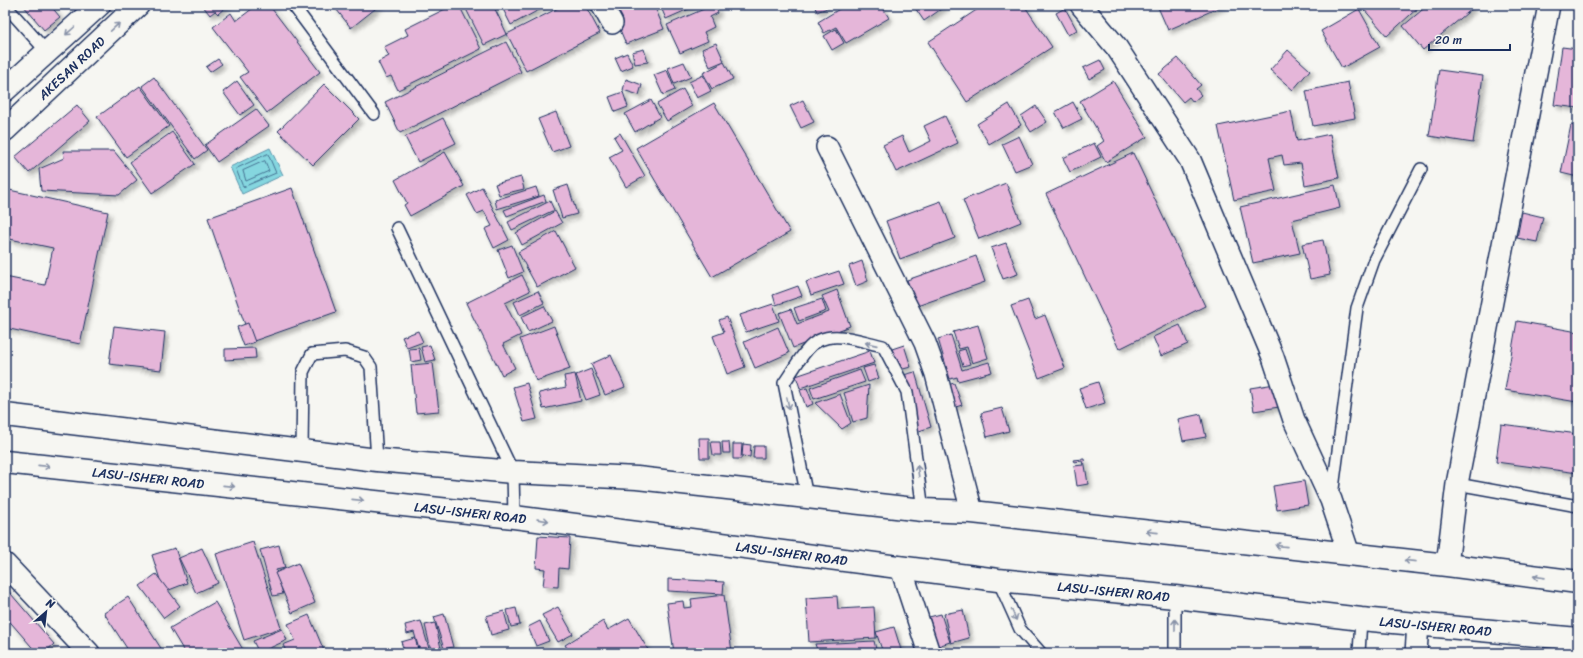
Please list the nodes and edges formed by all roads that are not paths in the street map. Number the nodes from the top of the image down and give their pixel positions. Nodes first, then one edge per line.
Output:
1 (5, 5) edge
2 (99, 5) edge
3 (138, 5) edge
4 (293, 5) edge
5 (1081, 5) edge
6 (1549, 5) edge
7 (47, 52) junction
8 (5, 90) edge
9 (374, 114) dead end
10 (5, 130) edge
11 (827, 147) dead end
12 (1421, 169) dead end
13 (397, 228) dead end
14 (5, 415) edge
15 (302, 451) junction
16 (377, 460) junction
17 (5, 462) edge
18 (513, 472) junction
19 (1457, 484) junction
20 (807, 497) junction
21 (1331, 500) junction
22 (1578, 506) edge
23 (923, 510) junction
24 (972, 512) junction
25 (514, 516) junction
26 (1349, 554) junction
27 (5, 564) edge
28 (1447, 565) junction
29 (901, 568) junction
30 (998, 580) junction
31 (1578, 582) edge
32 (1175, 597) junction
33 (1361, 619) junction
34 (1418, 624) junction
35 (1578, 639) edge
36 (89, 653) edge
37 (929, 653) edge
38 (1041, 653) edge
39 (1175, 653) edge
40 (1359, 653) edge
41 (1416, 653) edge

1 - 7 lane
2 -> 7 main road, AKESAN ROAD
10 -> 3 main road, AKESAN ROAD
4 - 9 lane
5 - 21 street
6 - 19 street
7 - 8 main road, AKESAN ROAD
11 - 24 street
12 - 21 lane
13 - 18 lane
14 - 15 main road
15 - 16 main road
15 - 16 lane
16 - 18 main road
17 -> 25 main road, LASU-ISHERI ROAD
18 - 20 main road
18 - 25 lane
19 - 22 lane
19 - 28 street
20 - 23 main road
23 -> 20 lane
21 - 26 street
23 - 24 main road
26 -> 24 main road
25 -> 29 main road, LASU-ISHERI ROAD
28 -> 26 main road
27 - 36 street
31 -> 28 main road
29 - 30 main road, LASU-ISHERI ROAD
29 - 37 street
30 - 32 main road, LASU-ISHERI ROAD
30 -> 38 lane
32 - 33 main road, LASU-ISHERI ROAD
39 -> 32 lane
33 - 34 main road, LASU-ISHERI ROAD
33 - 40 lane
34 - 35 main road, LASU-ISHERI ROAD
34 - 41 street

